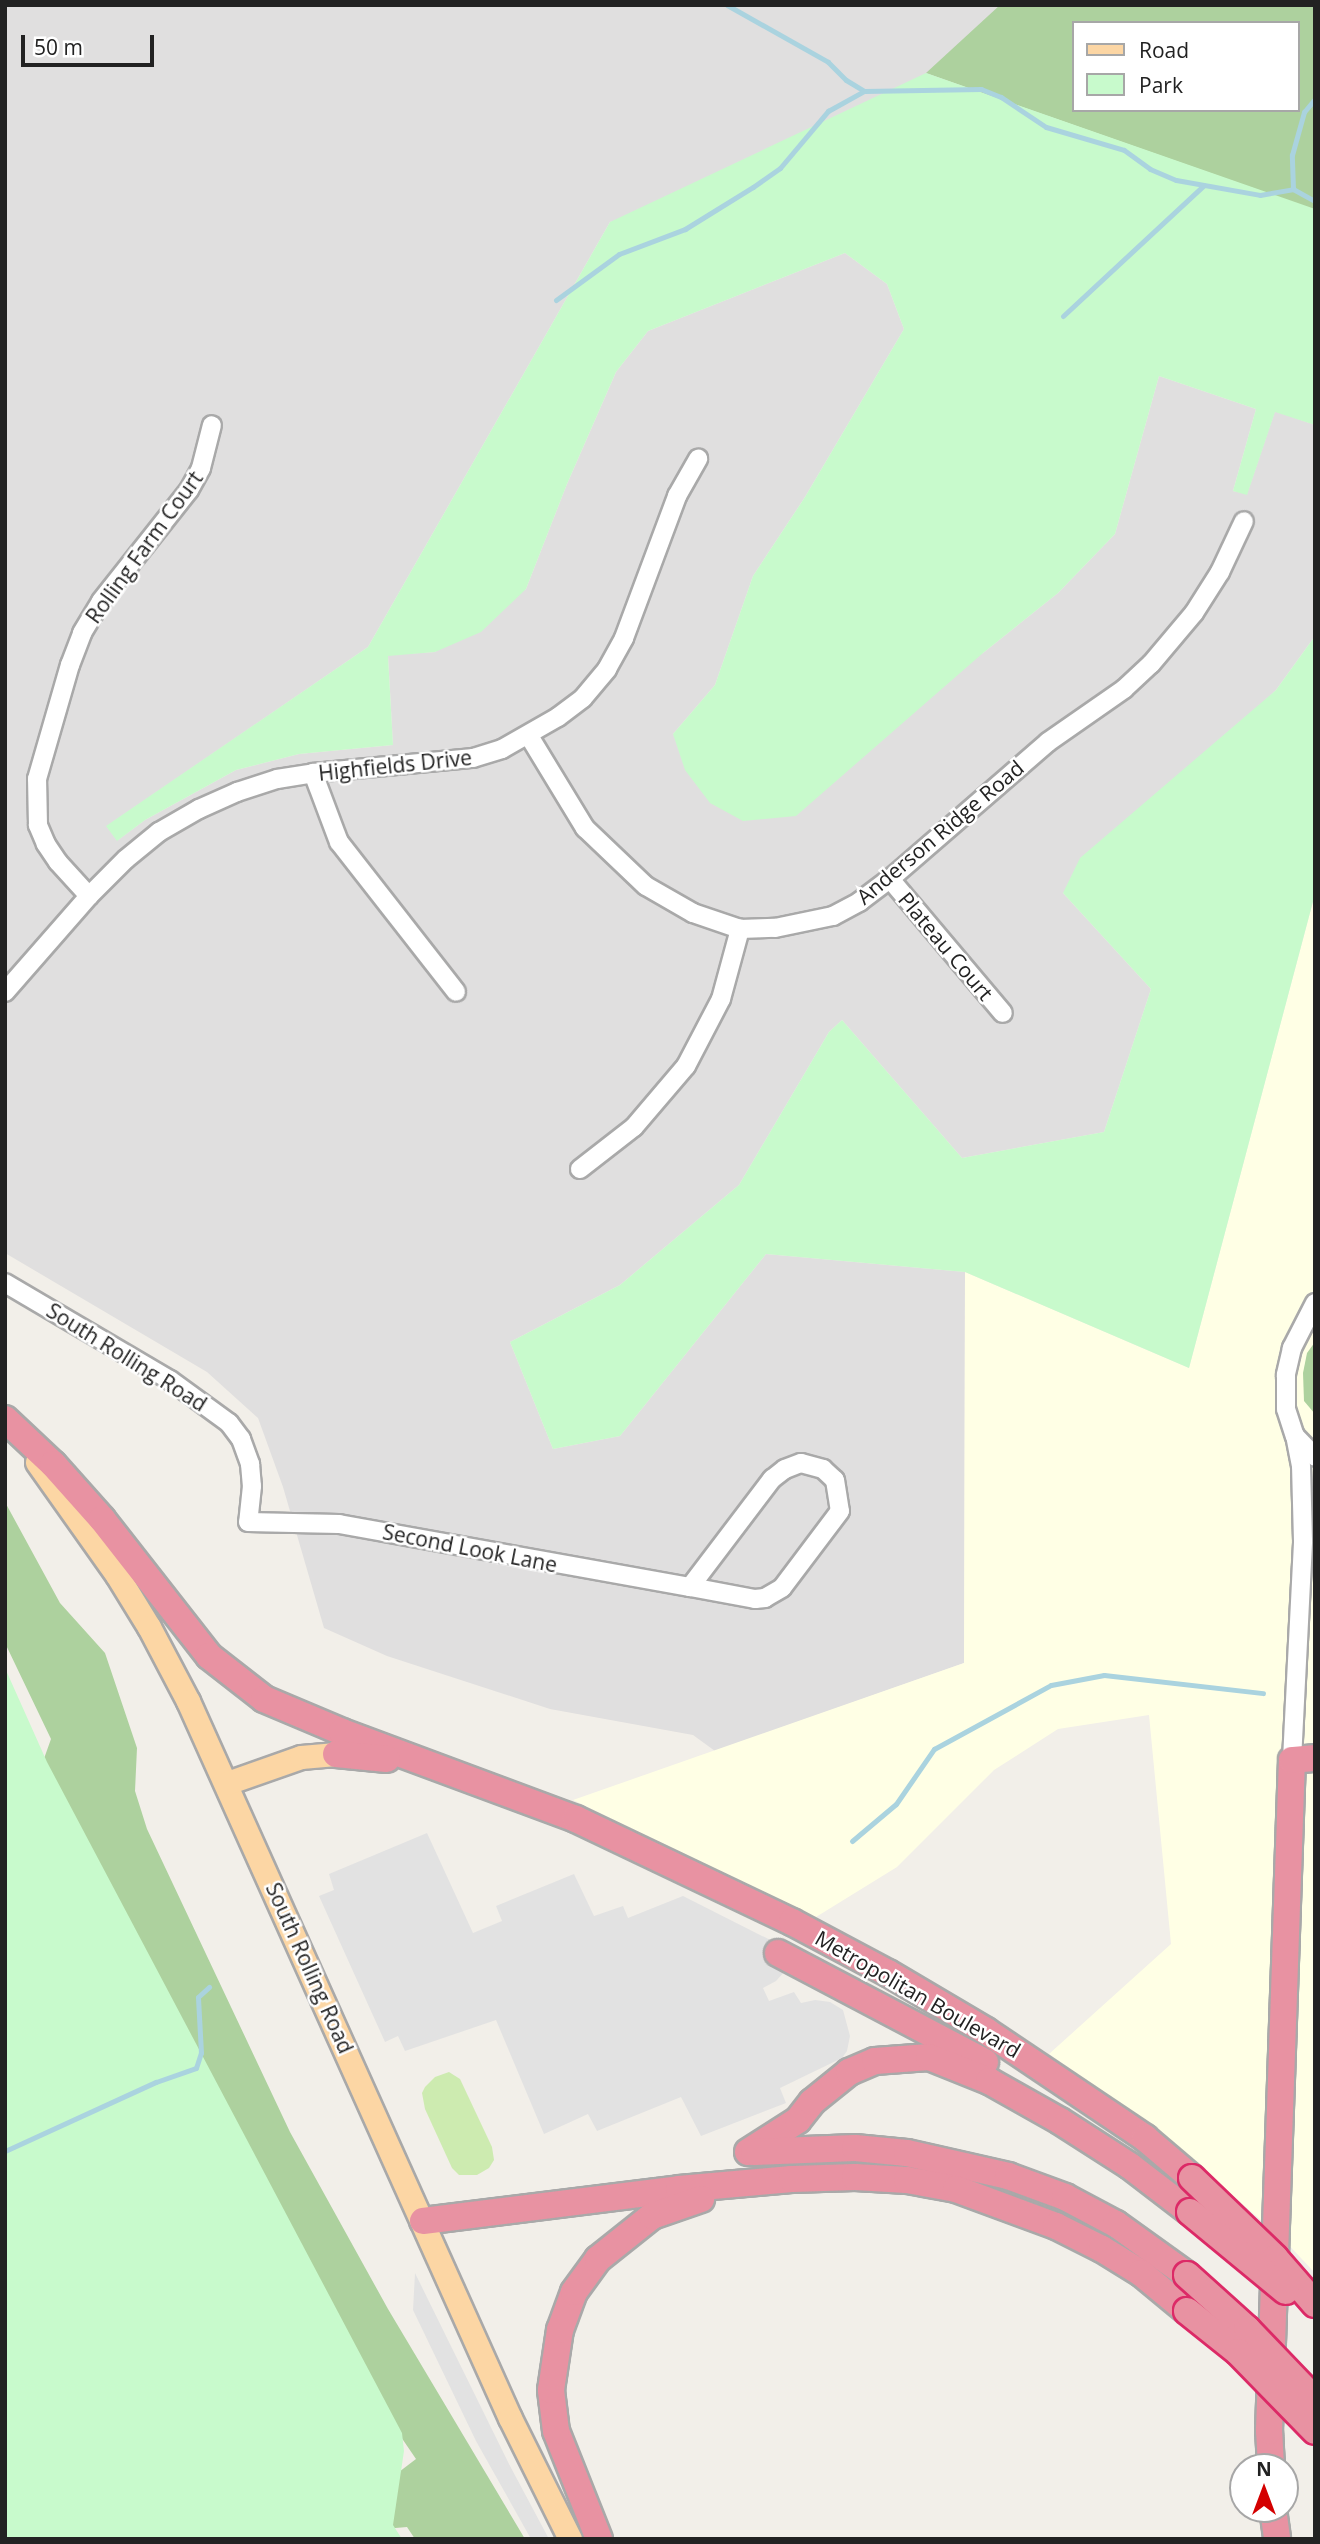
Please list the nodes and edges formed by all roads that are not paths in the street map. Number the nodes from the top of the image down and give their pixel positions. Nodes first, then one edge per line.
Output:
1 (212, 425) dead end
2 (698, 459) dead end
3 (1244, 521) dead end
4 (529, 736) junction
5 (313, 773) junction
6 (890, 879) junction
7 (89, 896) junction
8 (740, 929) junction
9 (5, 992) edge
10 (456, 992) dead end
11 (1003, 1013) dead end
12 (580, 1169) dead end
13 (5, 1283) edge
14 (1315, 1303) edge
15 (5, 1421) edge
16 (1295, 1436) junction
17 (1315, 1457) edge
18 (248, 1522) joint
19 (690, 1587) junction
20 (335, 1754) joint
21 (1303, 1759) edge
22 (461, 1776) junction
23 (227, 1783) junction
24 (778, 1952) dead end
25 (792, 2179) junction
26 (1191, 2195) junction
27 (423, 2221) junction
28 (1315, 2306) edge
29 (1315, 2315) edge
30 (1315, 2400) edge
31 (1315, 2431) edge
32 (1270, 2453) edge
33 (570, 2539) edge
34 (599, 2539) edge

1 - 7 street, Rolling Farm Court
2 - 4 street, Highfields Drive
3 - 6 street, Anderson Ridge Road
4 - 5 street, Highfields Drive
4 - 8 street, Anderson Ridge Road
5 - 7 street, Highfields Drive
5 - 10 street
6 - 8 street, Anderson Ridge Road
6 - 11 street, Plateau Court
7 - 9 street, Highfields Drive
8 - 12 street
13 - 18 street, South Rolling Road
14 - 16 street
15 - 22 highway
15 - 23 main road, South Rolling Road
16 - 17 street
16 - 21 street
18 - 19 street, Second Look Lane
19 - 19 street, Second Look Lane
20 - 22 highway
20 - 23 main road
21 - 32 highway
22 - 26 highway, Metropolitan Boulevard
23 - 27 main road, South Rolling Road
24 - 26 highway
25 - 27 highway
25 - 31 highway, bridge
25 - 34 highway
26 - 28 highway, Metropolitan Boulevard, bridge
26 - 29 highway, bridge
26 - 30 highway, bridge
27 - 33 main road, South Rolling Road

